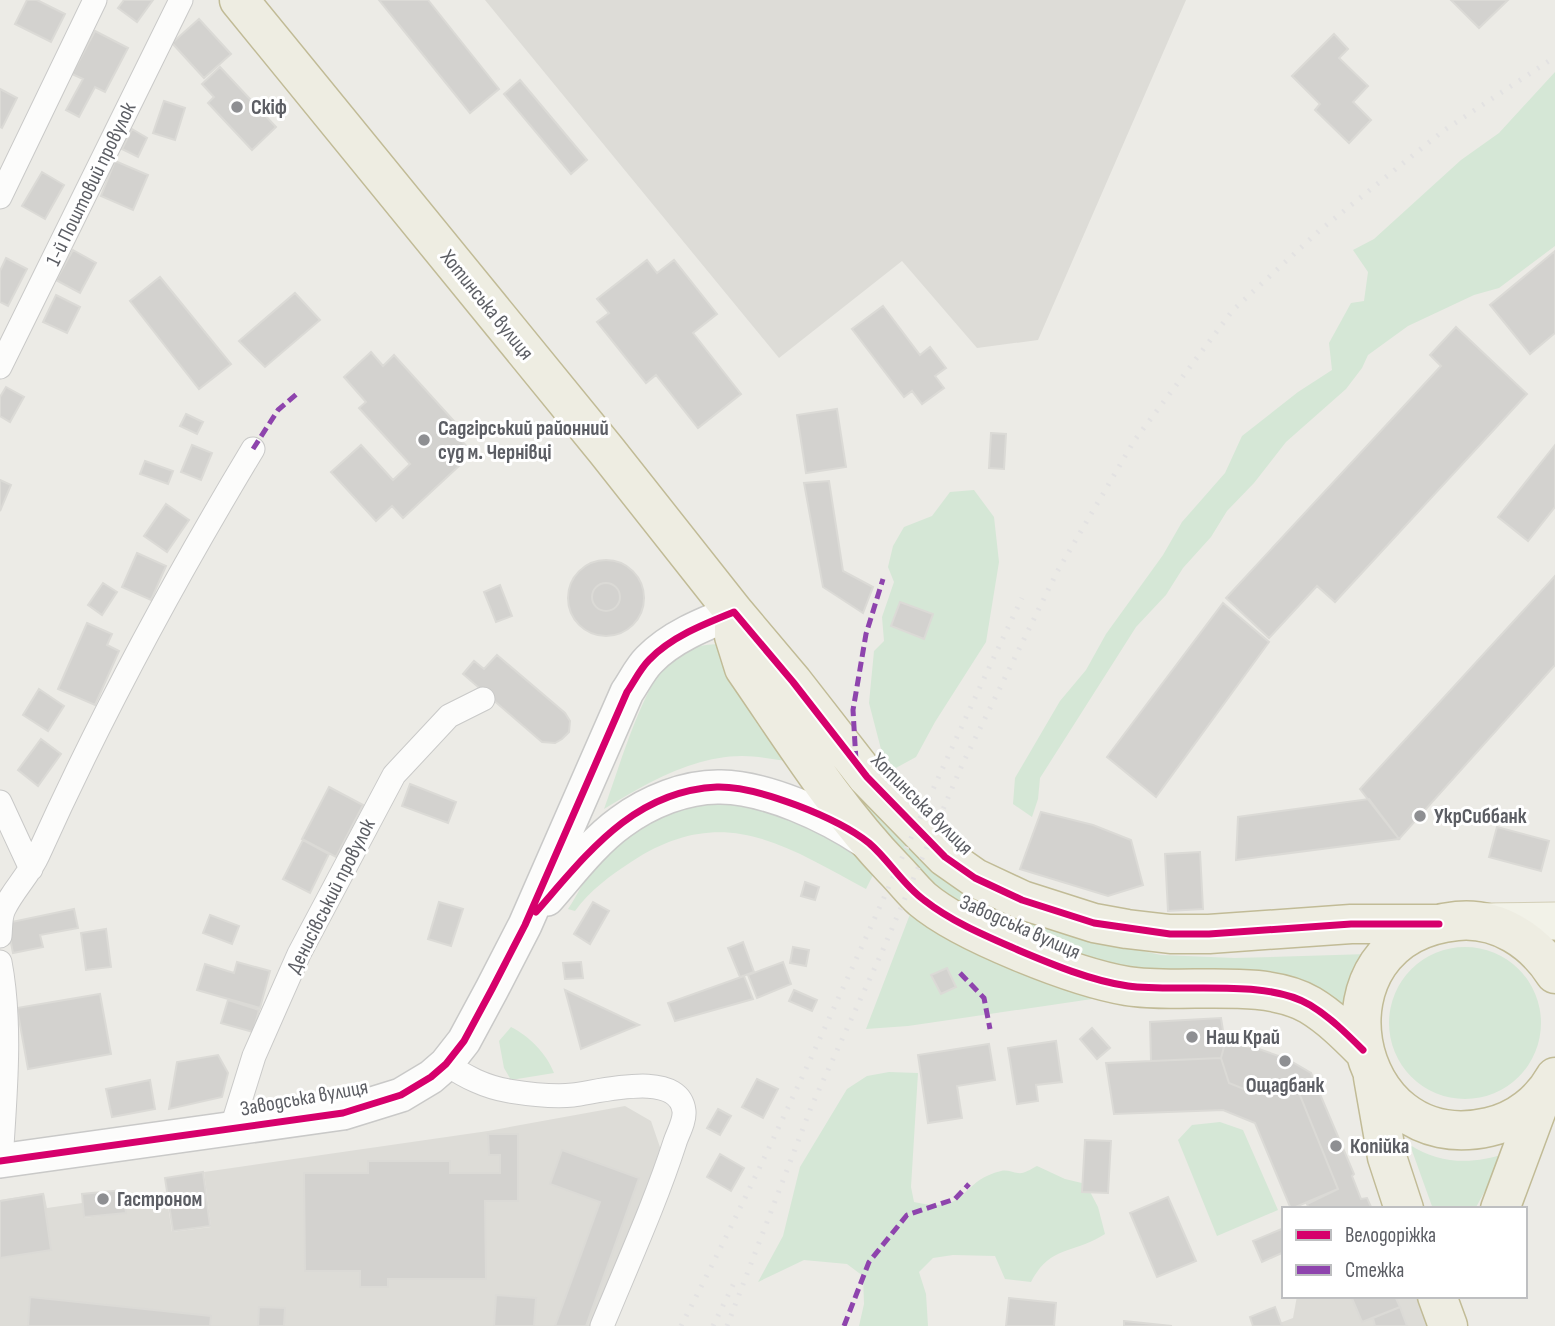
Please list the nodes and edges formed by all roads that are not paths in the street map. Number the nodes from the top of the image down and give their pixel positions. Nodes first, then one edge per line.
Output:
1 (95, 0) edge
2 (181, 0) edge
3 (239, 0) edge
4 (0, 197) edge
5 (0, 367) edge
6 (253, 449) dead end
7 (734, 612) junction
8 (483, 699) dead end
9 (0, 802) edge
10 (870, 844) junction
11 (32, 869) junction
12 (1555, 921) edge
13 (1482, 922) junction
14 (1439, 924) junction
15 (524, 925) junction
16 (0, 936) edge
17 (0, 962) edge
18 (1555, 974) edge
19 (1368, 1063) junction
20 (446, 1065) junction
21 (1551, 1084) edge
22 (231, 1129) junction
23 (0, 1161) edge
24 (1403, 1207) edge
25 (1501, 1207) edge
26 (1438, 1298) edge
27 (1464, 1298) edge
28 (602, 1326) edge
29 (1448, 1326) edge
30 (1457, 1326) edge

1 - 4 street
2 - 5 street, 1-й Поштовий провулок
3 - 7 highway, Хотинська вулиця
6 - 11 street
7 - 10 highway
7 - 14 highway, Хотинська вулиця
7 - 15 main road, Заводська вулиця
8 - 22 street, Денисівський провулок
9 - 11 street
10 - 15 main road, Заводська вулиця
10 - 19 highway, Заводська вулиця
11 - 16 street
12 - 13 main road
13 - 14 highway, Хотинська вулиця
13 - 18 highway
14 - 19 highway
15 - 20 main road, Заводська вулиця
17 - 23 street
19 - 21 highway, Заводська вулиця
19 - 24 highway
20 - 22 main road, Заводська вулиця
20 - 28 street
21 - 25 highway
22 - 23 main road, Заводська вулиця
26 - 29 highway
27 - 30 highway

